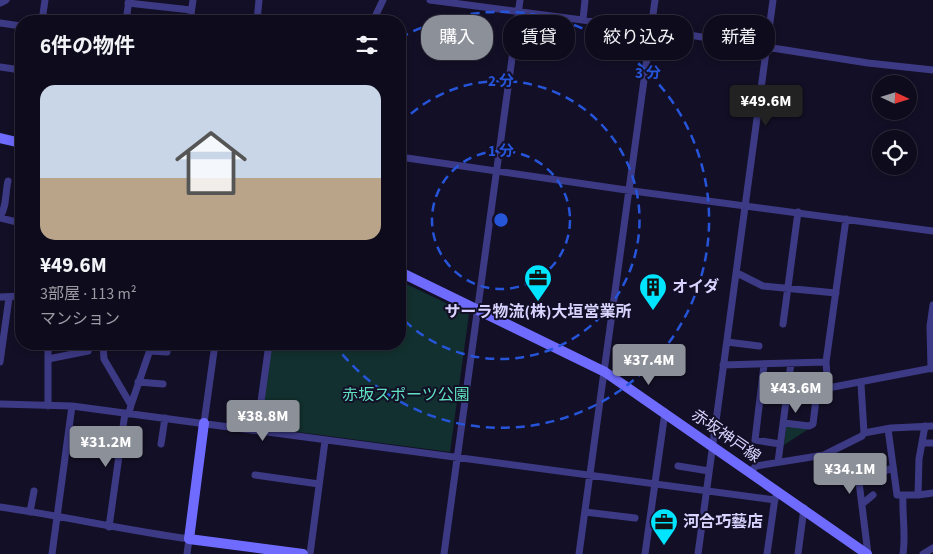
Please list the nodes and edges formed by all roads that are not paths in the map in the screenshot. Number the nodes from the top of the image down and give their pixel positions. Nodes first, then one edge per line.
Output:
1 (6, 0) edge
2 (45, 0) edge
3 (193, 0) edge
4 (259, 0) edge
5 (383, 0) edge
6 (430, 0) edge
7 (520, 0) edge
8 (586, 0) edge
9 (655, 0) edge
10 (773, 0) edge
11 (128, 1) edge
12 (0, 2) edge
13 (191, 10) junction
14 (518, 12) junction
15 (43, 15) edge
16 (127, 15) edge
17 (191, 15) edge
18 (258, 15) edge
19 (375, 15) edge
20 (653, 15) edge
21 (771, 15) edge
22 (583, 20) joint
23 (0, 24) edge
24 (15, 25) edge
25 (775, 48) edge
26 (647, 60) edge
27 (764, 60) edge
28 (0, 67) edge
29 (15, 69) edge
30 (933, 70) edge
31 (0, 138) edge
32 (15, 142) edge
33 (406, 158) edge
34 (496, 171) junction
35 (8, 181) dead end
36 (628, 190) junction
37 (744, 205) junction
38 (798, 212) junction
39 (0, 217) edge
40 (846, 219) junction
41 (15, 221) edge
42 (933, 231) edge
43 (737, 273) junction
44 (406, 275) edge
45 (788, 289) junction
46 (836, 293) junction
47 (0, 297) edge
48 (15, 297) edge
49 (9, 298) junction
50 (933, 305) edge
51 (477, 308) junction
52 (783, 324) dead end
53 (3, 327) edge
54 (727, 342) junction
55 (758, 346) dead end
56 (48, 350) edge
57 (103, 350) edge
58 (150, 350) edge
59 (161, 350) edge
60 (214, 350) edge
61 (268, 350) edge
62 (88, 351) dead end
63 (167, 352) dead end
64 (48, 359) junction
65 (0, 362) edge
66 (826, 362) junction
67 (791, 363) junction
68 (764, 365) junction
69 (723, 366) junction
70 (932, 369) edge
71 (605, 372) junction
72 (138, 382) junction
73 (163, 384) dead end
74 (861, 384) junction
75 (828, 388) junction
76 (0, 404) edge
77 (48, 406) junction
78 (72, 406) junction
79 (128, 410) junction
80 (665, 412) junction
81 (165, 418) junction
82 (204, 423) junction
83 (784, 423) junction
84 (925, 426) junction
85 (933, 426) edge
86 (888, 429) junction
87 (257, 430) junction
88 (864, 433) junction
89 (325, 441) junction
90 (924, 443) junction
91 (933, 443) edge
92 (161, 444) dead end
93 (780, 444) junction
94 (712, 445) junction
95 (456, 458) junction
96 (778, 462) junction
97 (678, 466) dead end
98 (855, 467) dead end
99 (892, 468) junction
100 (709, 470) junction
101 (751, 471) junction
102 (255, 475) dead end
103 (590, 475) junction
104 (859, 482) junction
105 (319, 484) junction
106 (654, 484) junction
107 (34, 491) dead end
108 (706, 492) junction
109 (933, 493) edge
110 (903, 494) junction
111 (776, 495) junction
112 (873, 495) dead end
113 (918, 495) junction
114 (862, 504) junction
115 (0, 507) edge
116 (804, 508) junction
117 (30, 512) junction
118 (585, 512) junction
119 (58, 515) junction
120 (635, 518) dead end
121 (109, 527) junction
122 (189, 539) junction
123 (933, 548) edge
124 (853, 549) edge
125 (52, 554) edge
126 (187, 554) edge
127 (303, 554) edge
128 (310, 554) edge
129 (444, 554) edge
130 (579, 554) edge
131 (645, 554) edge
132 (698, 554) edge
133 (767, 554) edge
134 (798, 554) edge
135 (868, 554) edge
136 (903, 554) edge
137 (923, 554) edge

1 - 12 street
2 - 15 street
3 - 13 street
4 - 18 street
5 - 19 street
6 - 14 street
7 - 14 street
8 - 22 street
9 - 20 street
10 - 21 street
11 - 13 street
11 - 16 street
13 - 17 street
14 - 22 street
14 - 34 street
23 - 24 street
25 - 30 street
26 - 36 street
27 - 37 street
28 - 29 street
31 - 32 main road
33 - 34 street
34 - 36 street
34 - 51 street
35 - 39 street
36 - 37 street
36 - 71 street
37 - 38 street
37 - 43 street
38 - 40 street
38 - 45 street
39 - 41 street
40 - 42 street
40 - 46 street
43 - 45 street
43 - 54 street
44 - 51 main road, 赤坂神戸線
45 - 46 street
45 - 52 street
46 - 66 street
47 - 49 street
48 - 49 street
49 - 53 street
50 - 70 street
51 - 71 main road, 赤坂神戸線
51 - 95 street
53 - 65 street
54 - 55 street
54 - 69 street
56 - 64 street
57 - 79 street
58 - 72 street
59 - 63 street
60 - 82 street
61 - 87 street
62 - 64 street
64 - 77 street
66 - 67 street
66 - 75 street
67 - 68 street
67 - 83 street
68 - 69 street
68 - 93 street
69 - 94 street
70 - 74 street
71 - 80 main road, 赤坂神戸線
71 - 103 street
72 - 73 street
72 - 79 street
74 - 75 street
74 - 88 street
75 - 83 street
76 - 77 street
77 - 78 street
78 - 79 street
78 - 119 street
79 - 81 street
79 - 121 street
80 - 94 main road, 赤坂神戸線
80 - 106 street
81 - 82 street
81 - 92 street
82 - 87 street
82 - 122 main road
83 - 93 street
84 - 85 street
84 - 86 street
84 - 90 street
86 - 88 street
86 - 99 street
87 - 89 street
88 - 96 street
89 - 95 street
89 - 105 street
90 - 91 street
90 - 113 street
93 - 96 street
94 - 100 street
94 - 101 main road, 赤坂神戸線
95 - 103 street
95 - 129 street
96 - 101 street
97 - 100 street
98 - 104 street
99 - 104 street
99 - 110 street
100 - 108 street
101 - 111 main road, 赤坂神戸線
102 - 105 street
103 - 106 street
103 - 118 street
104 - 114 street
105 - 128 street
106 - 108 street
106 - 131 street
107 - 117 street
108 - 111 street
108 - 132 street
109 - 113 street
110 - 113 street
110 - 136 street
111 - 116 main road, 赤坂神戸線
111 - 133 street
112 - 114 street
114 - 135 street
115 - 117 street
116 - 124 main road, 赤坂神戸線
116 - 134 street
117 - 119 street
118 - 120 street
118 - 130 street
119 - 121 street
119 - 125 street
121 - 122 street
122 - 126 street
122 - 127 main road
123 - 137 street
124 - 135 main road, 赤坂神戸線

